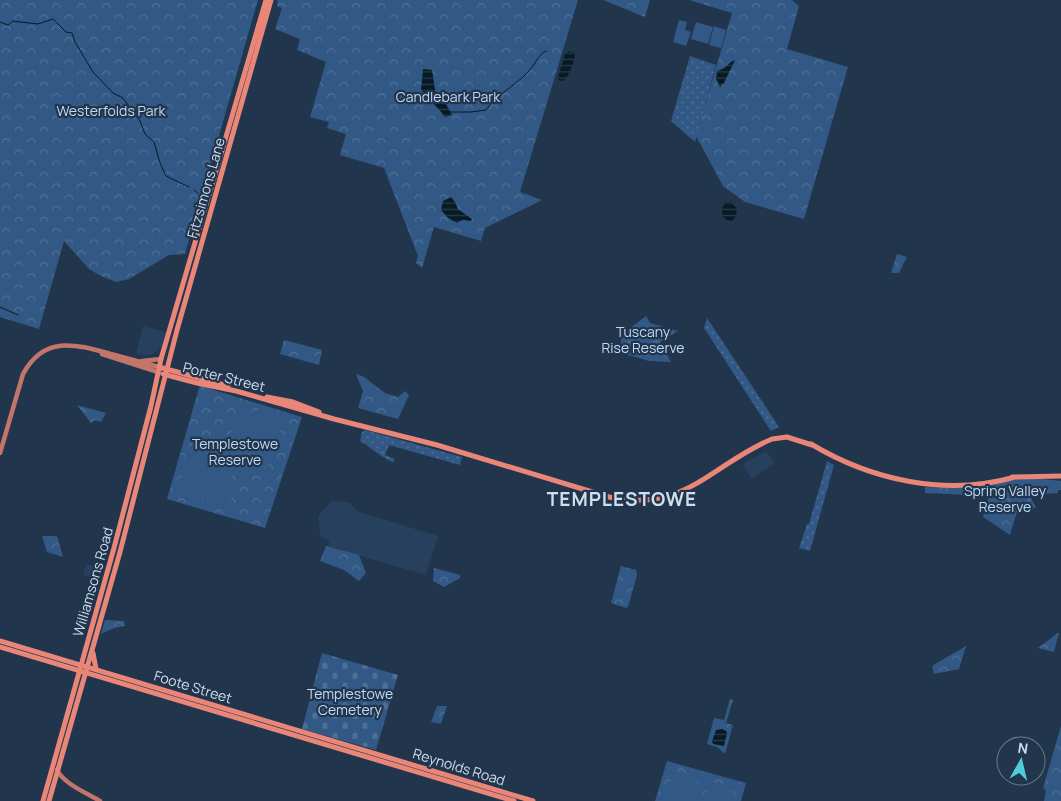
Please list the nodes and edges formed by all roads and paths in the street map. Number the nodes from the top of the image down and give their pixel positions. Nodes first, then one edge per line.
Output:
1 (268, 2) edge
2 (188, 265) junction
3 (195, 267) junction
4 (82, 346) junction
5 (171, 353) junction
6 (161, 359) junction
7 (138, 362) junction
8 (159, 370) junction
9 (166, 372) junction
10 (176, 372) junction
11 (189, 381) junction
12 (163, 383) junction
13 (362, 426) junction
14 (0, 452) edge
15 (1061, 477) edge
16 (0, 641) edge
17 (0, 647) edge
18 (92, 650) junction
19 (83, 658) junction
20 (66, 661) junction
21 (80, 668) junction
22 (72, 669) junction
23 (96, 669) junction
24 (87, 670) junction
25 (129, 682) junction
26 (75, 687) junction
27 (378, 757) junction
28 (408, 766) junction
29 (57, 769) junction
30 (54, 780) junction
31 (68, 781) junction
32 (43, 801) edge
33 (49, 801) edge
34 (100, 801) edge
35 (514, 801) edge
36 (533, 801) edge

1 - 2 main road, Fitzsimons Lane
1 - 3 main road, Fitzsimons Lane
2 - 3 main road
2 - 6 main road, Fitzsimons Lane
3 - 5 main road, Fitzsimons Lane
4 - 7 main road, Porter Street
4 - 8 main road, Porter Street
4 - 14 main road, Porter Street
5 - 9 main road, Fitzsimons Lane
5 - 10 main road
6 - 7 main road
6 - 8 main road, Fitzsimons Lane
7 - 8 main road, Porter Street
8 - 9 main road, Porter Street
8 - 19 main road, Williamsons Road
9 - 10 main road, Porter Street
9 - 11 main road, Porter Street
9 - 12 main road, Fitzsimons Lane
10 - 13 main road, Porter Street
11 - 12 main road
11 - 13 main road, Porter Street
12 - 18 main road, Williamsons Road
13 - 15 main road, Porter Street
16 - 20 main road, Foote Street
17 - 22 main road, Foote Street
18 - 23 main road
18 - 24 main road, Williamsons Road
19 - 20 main road
19 - 21 main road, Williamsons Road
20 - 21 main road, Foote Street
21 - 22 main road, Foote Street
21 - 24 main road, Foote Street
21 - 26 main road, Williamsons Road
22 - 26 main road
23 - 24 main road, Foote Street
23 - 25 main road, Foote Street
24 - 25 main road, Foote Street
24 - 29 main road, Williamsons Road
25 - 27 main road, Foote Street
26 - 32 main road, Williamsons Road
27 - 28 main road, Reynolds Road
27 - 28 main road, Reynolds Road
28 - 35 main road, Reynolds Road
28 - 36 main road, Reynolds Road
29 - 30 main road, Williamsons Road
29 - 31 main road
30 - 31 main road
30 - 33 main road, Williamsons Road
31 - 34 main road

